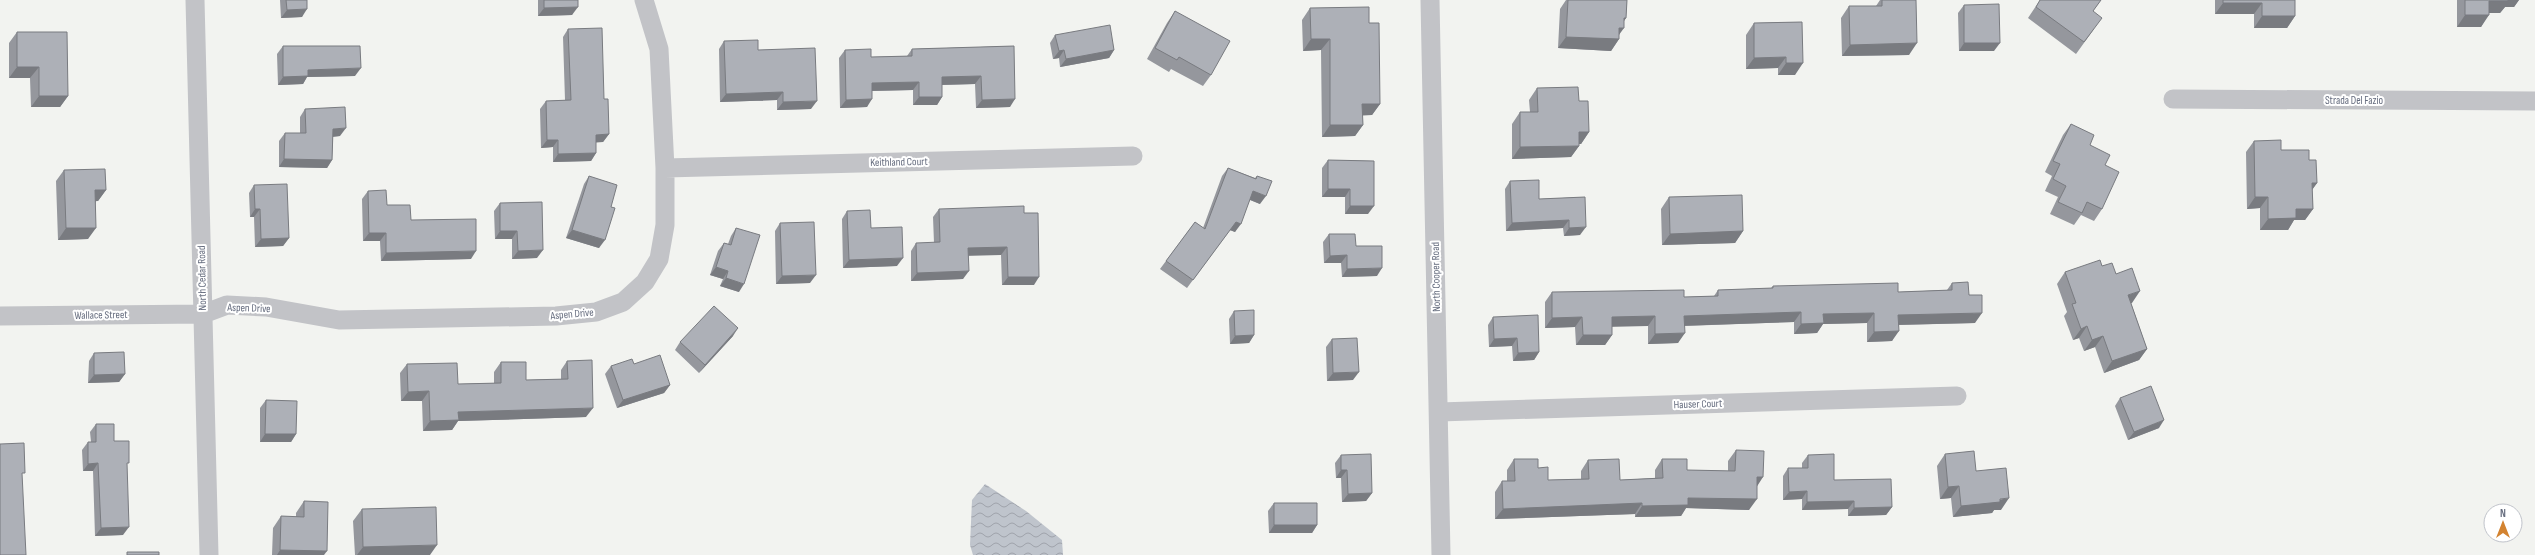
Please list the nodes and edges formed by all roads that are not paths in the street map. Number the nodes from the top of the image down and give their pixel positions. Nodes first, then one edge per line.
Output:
1 (195, 0) edge
2 (644, 0) edge
3 (1430, 0) edge
4 (2173, 98) dead end
5 (2535, 101) edge
6 (1133, 156) dead end
7 (665, 168) junction
8 (203, 314) junction
9 (0, 316) edge
10 (1957, 396) dead end
11 (1439, 412) junction
12 (209, 555) edge
13 (1441, 555) edge

1 - 8 street, North Cedar Road
2 - 7 street, Aspen Drive
3 - 11 street, North Cooper Road
4 - 5 street, Strada Del Fazio
6 - 7 street, Keithland Court
7 - 8 street, Aspen Drive
8 - 9 street, Wallace Street
8 - 12 street, North Cedar Road
10 - 11 street, Hauser Court
11 - 13 street, North Cooper Road

